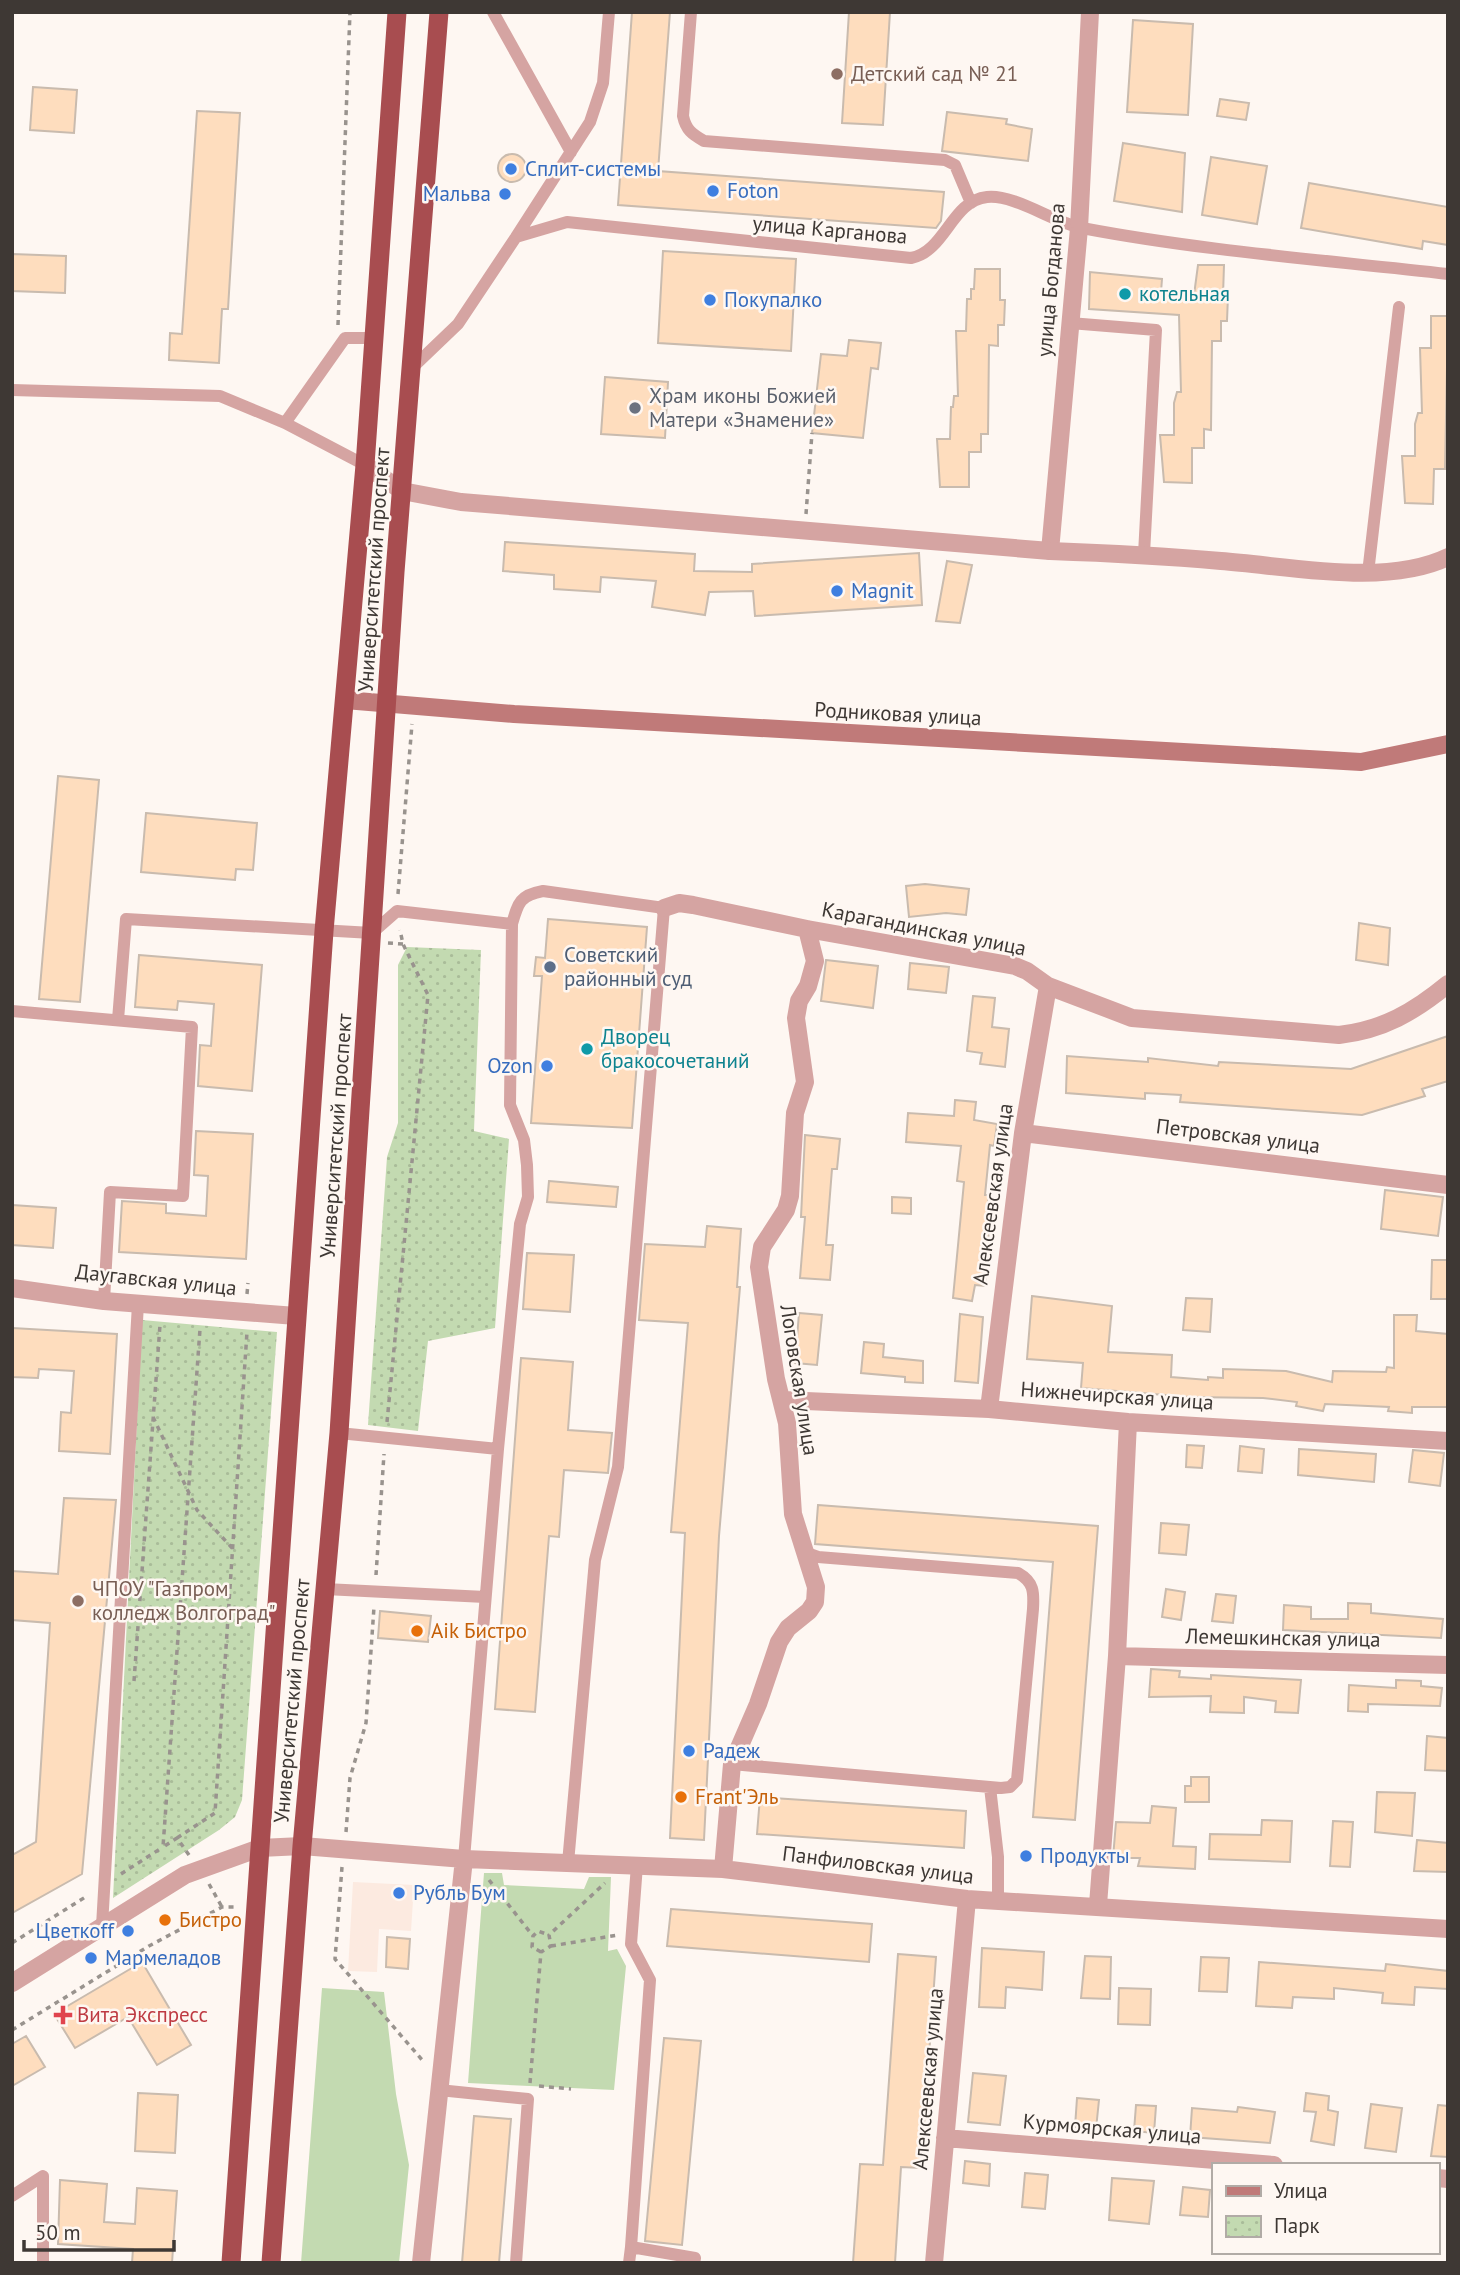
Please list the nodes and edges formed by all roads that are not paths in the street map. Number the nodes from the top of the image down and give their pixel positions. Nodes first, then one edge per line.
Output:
1 (397, 12) edge
2 (439, 12) edge
3 (493, 12) edge
4 (609, 12) edge
5 (691, 12) edge
6 (1090, 12) edge
7 (571, 152) junction
8 (971, 203) junction
9 (1079, 228) junction
10 (516, 237) junction
11 (1448, 274) edge
12 (1399, 307) dead end
13 (1070, 323) junction
14 (374, 338) junction
15 (411, 369) junction
16 (12, 390) edge
17 (285, 423) junction
18 (365, 465) junction
19 (402, 491) junction
20 (1050, 551) junction
21 (1144, 554) junction
22 (1448, 557) edge
23 (1368, 573) junction
24 (345, 699) junction
25 (386, 703) junction
26 (1448, 744) edge
27 (664, 908) junction
28 (512, 924) junction
29 (807, 929) junction
30 (324, 931) junction
31 (372, 933) junction
32 (1448, 984) edge
33 (1048, 986) junction
34 (12, 1011) edge
35 (118, 1020) junction
36 (1023, 1133) junction
37 (1448, 1185) edge
38 (12, 1288) edge
39 (104, 1301) junction
40 (138, 1304) junction
41 (296, 1316) junction
42 (783, 1400) junction
43 (989, 1409) junction
44 (1128, 1422) junction
45 (339, 1433) junction
46 (1448, 1441) edge
47 (498, 1449) junction
48 (804, 1552) junction
49 (325, 1589) junction
50 (485, 1598) junction
51 (1116, 1656) junction
52 (1448, 1665) edge
53 (732, 1764) junction
54 (990, 1787) junction
55 (302, 1846) junction
56 (260, 1848) junction
57 (464, 1859) junction
58 (568, 1863) junction
59 (637, 1865) junction
60 (723, 1869) junction
61 (967, 1899) junction
62 (998, 1900) junction
63 (1098, 1905) junction
64 (102, 1926) junction
65 (1448, 1929) edge
66 (12, 1983) edge
67 (440, 2085) junction
68 (945, 2138) junction
69 (1250, 2163) edge
70 (12, 2196) edge
71 (631, 2247) junction
72 (43, 2263) edge
73 (230, 2263) edge
74 (271, 2263) edge
75 (421, 2263) edge
76 (516, 2263) edge
77 (629, 2263) edge
78 (694, 2263) edge
79 (934, 2263) edge

1 - 14 highway, Университетский проспект
2 - 15 highway, Университетский проспект
3 - 7 lane
4 - 7 lane
5 - 8 lane
6 - 9 street, улица Богданова
7 - 10 lane
8 - 9 lane
8 - 10 lane, улица Карганова
9 - 11 lane
9 - 13 street, улица Богданова
10 - 15 lane
12 - 23 lane
13 - 20 street, улица Богданова
13 - 21 lane
14 - 17 lane
14 - 18 highway, Университетский проспект
15 - 19 highway, Университетский проспект
16 - 17 lane
17 - 18 lane
18 - 19 street
18 - 24 highway, Университетский проспект
19 - 20 street
19 - 25 highway, Университетский проспект
20 - 21 street
21 - 23 street
22 - 23 street
24 - 25 main road, Родниковая улица
24 - 30 highway, Университетский проспект
25 - 26 main road, Родниковая улица
25 - 31 highway, Университетский проспект
27 - 28 lane
27 - 29 street, Карагандинская улица
27 - 58 lane
28 - 31 lane
28 - 47 lane
29 - 33 street, Карагандинская улица
29 - 42 street, Логовская улица
30 - 31 lane
30 - 35 lane
30 - 41 highway, Университетский проспект
31 - 45 highway, Университетский проспект
32 - 33 street, Карагандинская улица
33 - 36 street, Алексеевская улица
34 - 35 lane
35 - 39 lane
36 - 37 street, Петровская улица
36 - 43 street, Алексеевская улица
38 - 39 street, Даугавская улица
39 - 40 street, Даугавская улица
40 - 41 street, Даугавская улица
40 - 64 lane
41 - 56 highway, Университетский проспект
42 - 43 street, Нижнечирская улица
42 - 48 street, Логовская улица
43 - 44 street, Нижнечирская улица
44 - 46 street, Нижнечирская улица
44 - 51 street
45 - 47 lane
45 - 49 highway, Университетский проспект
47 - 50 lane
48 - 53 street, Логовская улица
48 - 54 lane
49 - 50 lane
49 - 55 highway, Университетский проспект
50 - 57 lane
51 - 52 street, Лемешкинская улица
51 - 63 street
53 - 54 lane
53 - 60 street, Логовская улица
54 - 62 lane
55 - 56 street, Панфиловская улица
55 - 57 street, Панфиловская улица
55 - 74 highway, Университетский проспект
56 - 64 street, Панфиловская улица
56 - 73 highway, Университетский проспект
57 - 58 street, Панфиловская улица
57 - 67 street
58 - 59 street, Панфиловская улица
59 - 60 street, Панфиловская улица
59 - 71 lane
60 - 61 street, Панфиловская улица
61 - 62 street, Панфиловская улица
61 - 68 street, Алексеевская улица
62 - 63 street, Панфиловская улица
63 - 65 street, Панфиловская улица
64 - 66 street, Панфиловская улица
67 - 75 street
67 - 76 lane
68 - 69 street, Курмоярская улица
68 - 79 street, Алексеевская улица
70 - 72 lane
71 - 77 lane
71 - 78 lane

